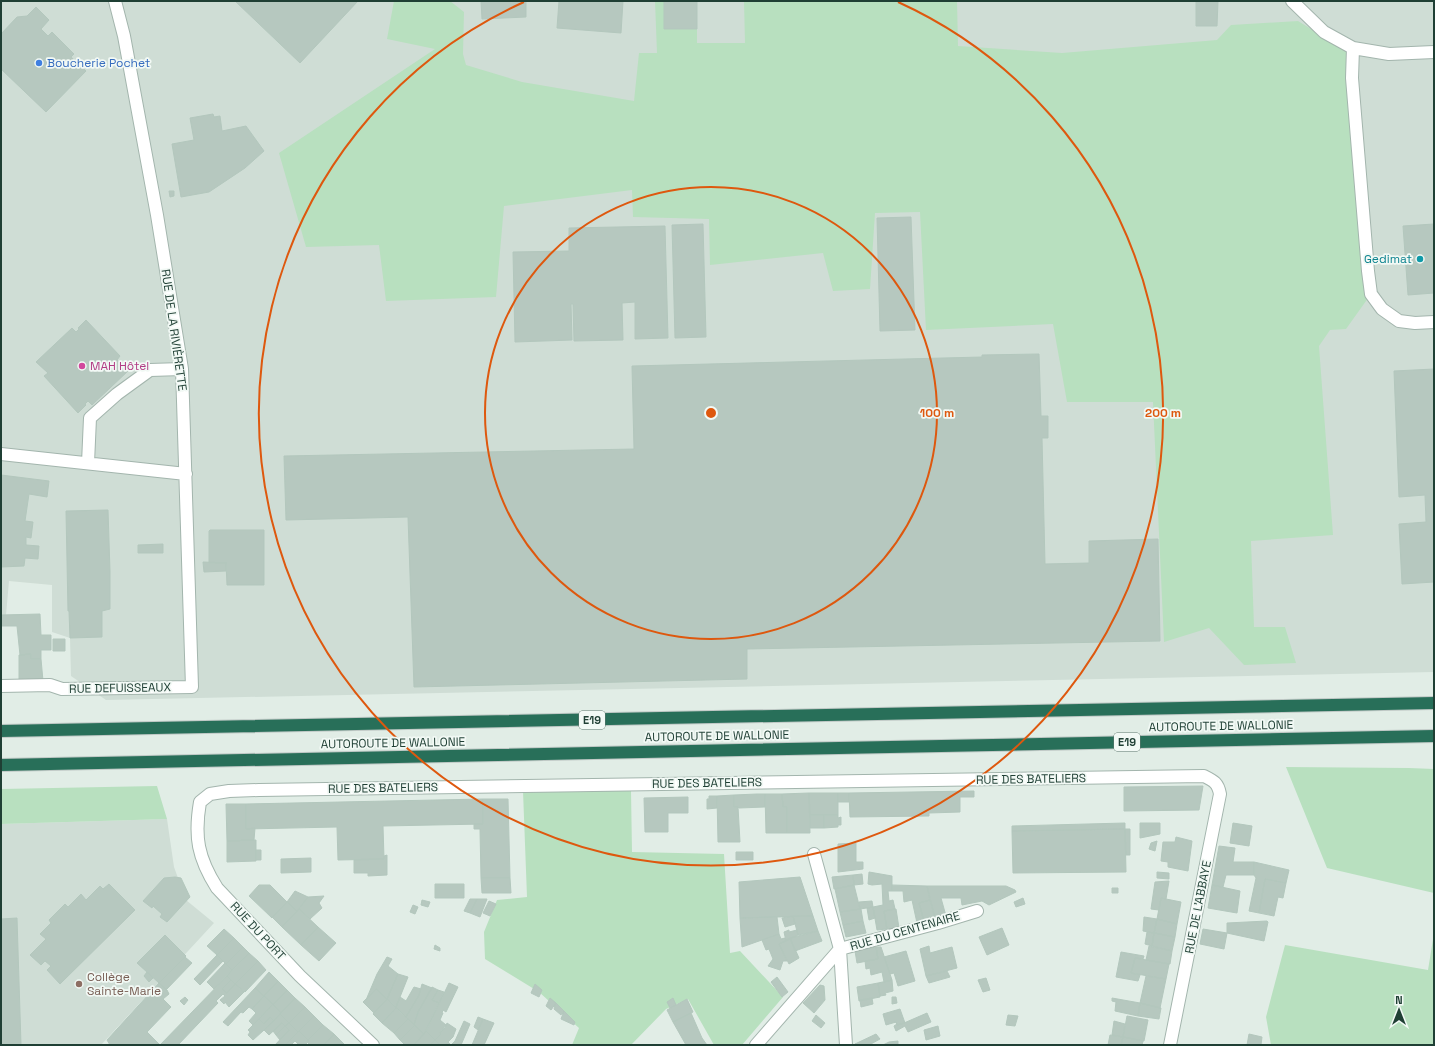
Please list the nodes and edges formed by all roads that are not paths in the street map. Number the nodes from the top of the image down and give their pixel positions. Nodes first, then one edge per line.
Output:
1 (115, 1) edge
2 (1292, 1) edge
3 (1353, 48) junction
4 (1434, 52) edge
5 (1434, 322) edge
6 (182, 369) junction
7 (1, 454) edge
8 (88, 463) junction
9 (186, 474) junction
10 (1, 686) edge
11 (192, 687) joint
12 (1434, 695) edge
13 (1434, 703) edge
14 (1375, 704) junction
15 (1, 731) edge
16 (1419, 736) junction
17 (1434, 736) edge
18 (1434, 744) edge
19 (1, 765) edge
20 (1204, 776) joint
21 (210, 794) joint
22 (814, 854) dead end
23 (978, 911) dead end
24 (840, 949) junction
25 (373, 1045) edge
26 (756, 1045) edge
27 (846, 1045) edge
28 (1170, 1045) edge

1 - 6 street, RUE DE LA RIVIÈRETTE
2 - 3 street
3 - 4 street
3 - 5 street
6 - 8 street
6 - 9 street, RUE DE LA RIVIÈRETTE
7 - 8 street
8 - 9 street
9 - 11 street, RUE DE LA RIVIÈRETTE
10 - 11 street, RUE DEFUISSEAUX
12 - 14 highway
13 - 14 highway, AUTOROUTE DE WALLONIE / E19
14 - 15 highway, AUTOROUTE DE WALLONIE / E19
16 - 17 highway, AUTOROUTE DE WALLONIE / E19
16 - 18 highway
16 - 19 highway, AUTOROUTE DE WALLONIE / E19
20 - 21 street, RUE DES BATELIERS
20 - 28 street, RUE DE L'ABBAYE
21 - 25 street, RUE DU PORT
22 - 24 street
23 - 24 street, RUE DU CENTENAIRE
24 - 26 street, RUE DU CENTENAIRE
24 - 27 street

